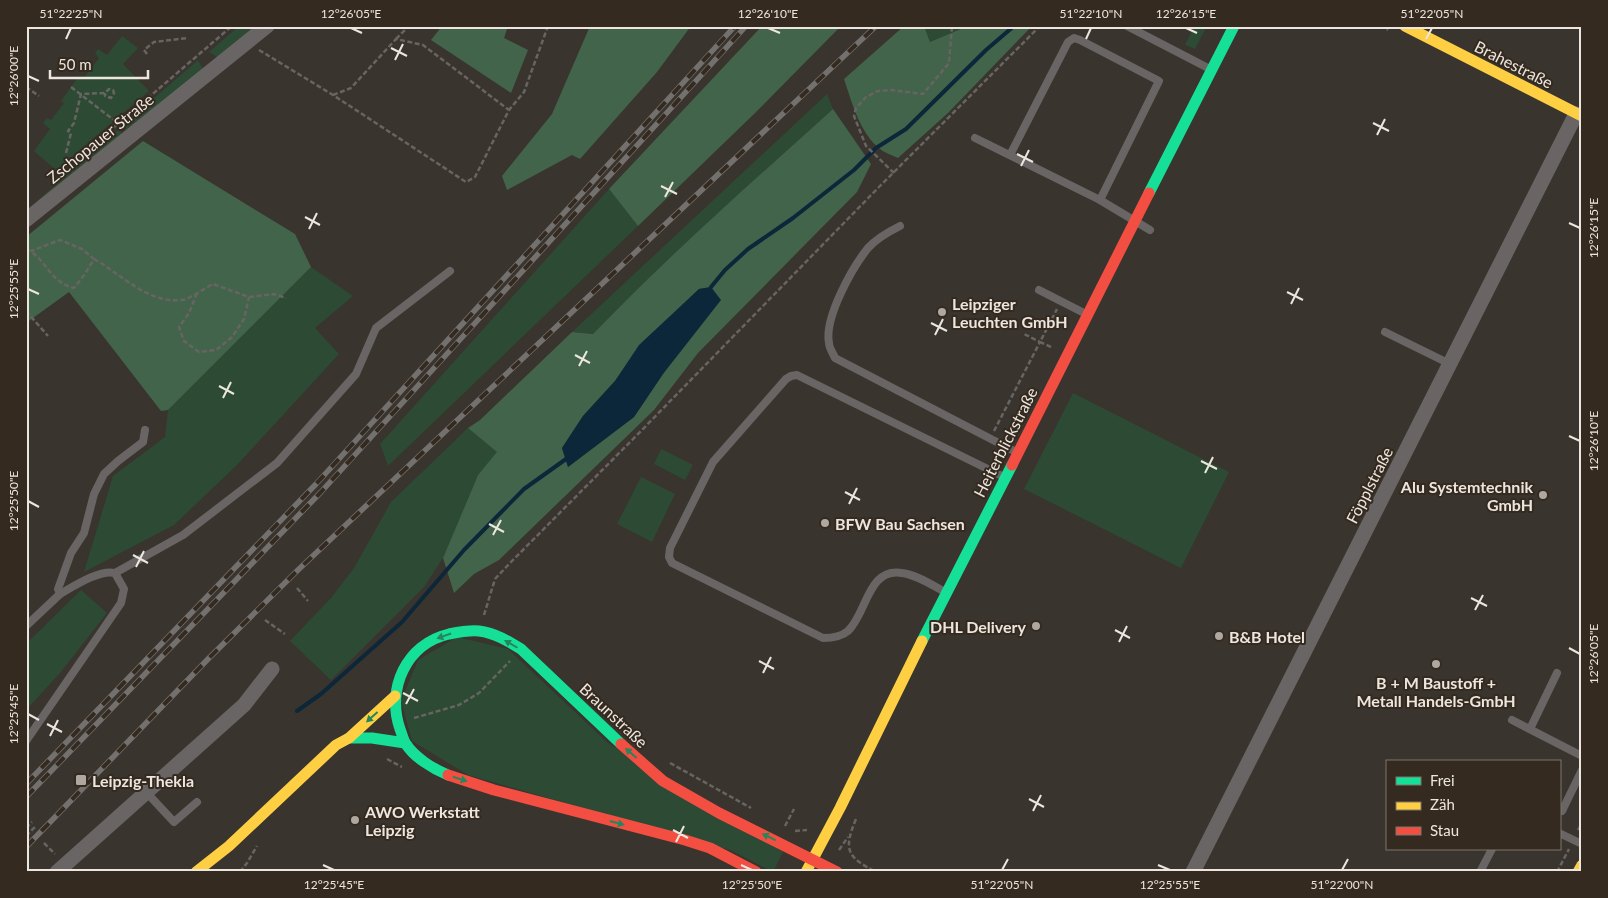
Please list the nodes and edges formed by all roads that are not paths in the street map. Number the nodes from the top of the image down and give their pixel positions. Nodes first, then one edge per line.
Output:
1 (267, 26) edge
2 (1126, 26) edge
3 (1234, 26) edge
4 (1405, 26) edge
5 (1212, 70) junction
6 (1579, 115) edge
7 (975, 138) dead end
8 (1010, 155) junction
9 (1100, 200) junction
10 (26, 220) edge
11 (1135, 220) junction
12 (900, 226) dead end
13 (1150, 230) dead end
14 (450, 271) dead end
15 (1039, 290) dead end
16 (1087, 314) junction
17 (1385, 332) dead end
18 (1450, 364) junction
19 (145, 430) dead end
20 (1018, 453) junction
21 (1005, 478) junction
22 (115, 573) junction
23 (947, 593) junction
24 (60, 594) junction
25 (26, 626) edge
26 (272, 669) dead end
27 (1557, 673) dead end
28 (395, 696) junction
29 (1512, 720) dead end
30 (1530, 729) junction
31 (349, 738) junction
32 (26, 741) edge
33 (405, 743) junction
34 (1582, 756) edge
35 (1582, 770) edge
36 (147, 793) junction
37 (198, 802) dead end
38 (1562, 811) dead end
39 (1560, 833) edge
40 (1582, 844) edge
41 (1491, 850) edge
42 (812, 859) junction
43 (1582, 865) edge
44 (57, 872) edge
45 (196, 872) edge
46 (756, 872) edge
47 (806, 872) edge
48 (837, 872) edge
49 (1193, 872) edge
50 (1480, 872) edge
51 (1578, 872) edge

1 - 10 street, Zschopauer Straße
2 - 5 lane
3 - 5 main road, Heiterblickstraße
4 - 6 main road, Brahestraße
5 - 11 main road, Heiterblickstraße
6 - 18 street, Föpplstraße
7 - 8 lane
8 - 9 lane
8 - 9 lane
9 - 11 lane
11 - 13 lane
11 - 16 main road, Heiterblickstraße
12 - 20 lane
14 - 22 lane
15 - 16 lane
16 - 20 main road, Heiterblickstraße
17 - 18 lane
18 - 49 street, Föpplstraße
19 - 24 lane
20 - 21 main road, Heiterblickstraße
21 - 23 main road, Heiterblickstraße
21 - 23 lane
22 - 24 lane
22 - 32 lane
23 - 42 main road, Heiterblickstraße
24 - 25 lane
26 - 36 street
27 - 30 lane
28 -> 31 main road
28 - 33 main road, Braunstraße
42 -> 28 main road, Braunstraße
29 - 30 lane
30 - 34 lane
31 - 33 main road
31 - 45 main road
33 -> 46 main road, Braunstraße
35 - 38 lane
36 - 37 lane
36 - 44 street
39 - 40 lane
41 - 50 lane
42 - 47 main road, Heiterblickstraße
42 - 48 main road, Braunstraße
43 - 51 main road

